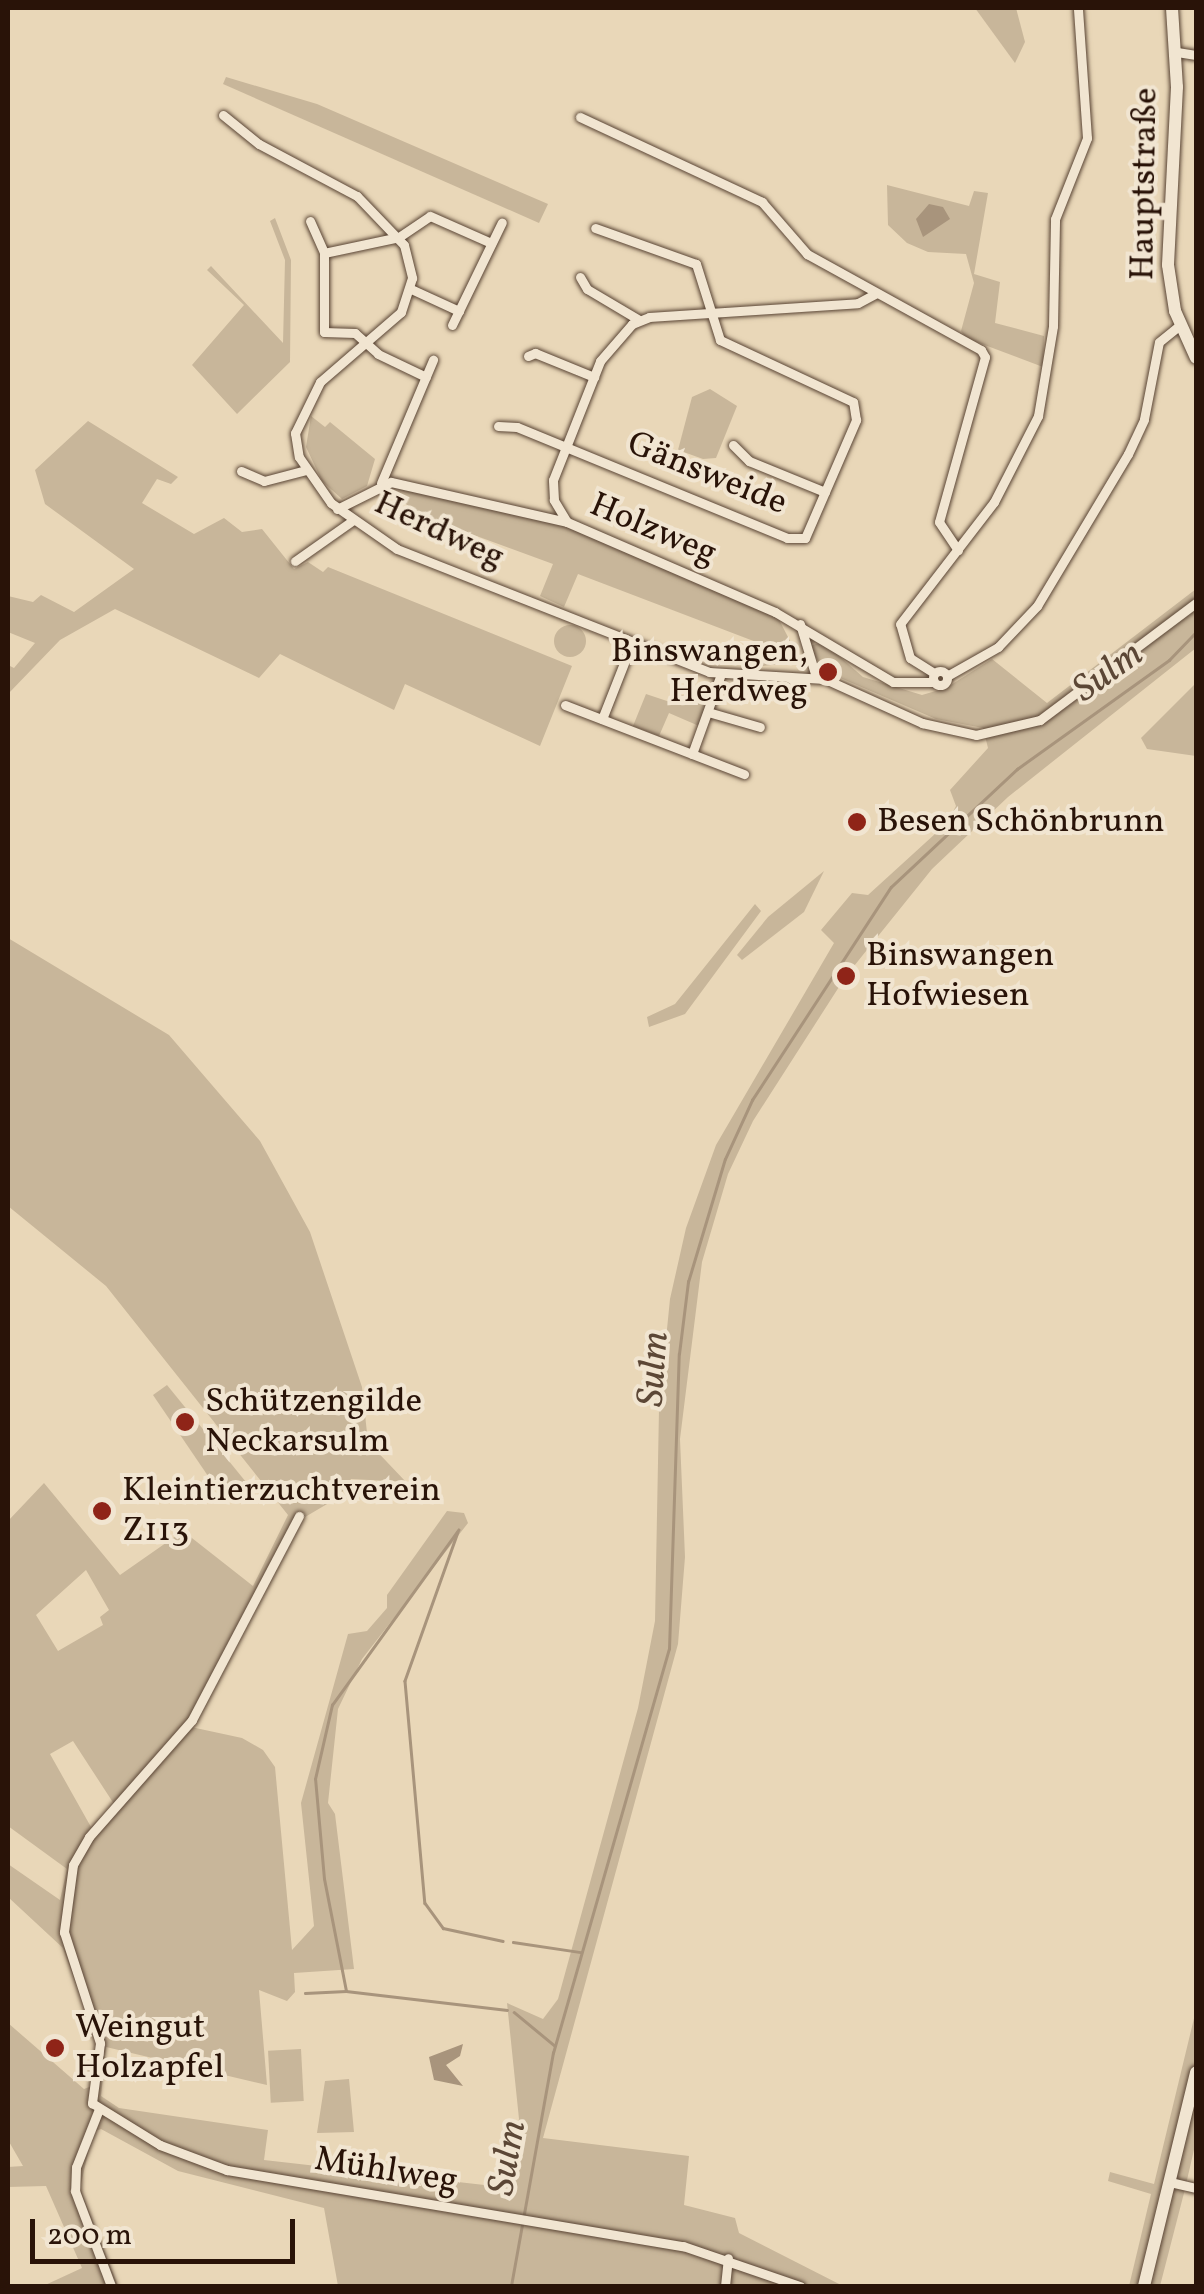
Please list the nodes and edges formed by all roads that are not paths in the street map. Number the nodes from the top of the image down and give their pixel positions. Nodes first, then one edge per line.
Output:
1 (1078, 8) edge
2 (1172, 8) edge
3 (1177, 52) junction
4 (1196, 55) edge
5 (223, 116) dead end
6 (580, 117) dead end
7 (310, 221) dead end
8 (502, 222) dead end
9 (595, 228) dead end
10 (399, 237) junction
11 (491, 244) junction
12 (324, 253) junction
13 (580, 276) dead end
14 (411, 289) junction
15 (875, 294) junction
16 (459, 310) junction
17 (711, 313) junction
18 (640, 320) junction
19 (1180, 325) junction
20 (452, 326) dead end
21 (367, 346) junction
22 (528, 356) dead end
23 (1196, 358) edge
24 (434, 360) dead end
25 (594, 377) junction
26 (426, 378) junction
27 (498, 426) dead end
28 (732, 445) dead end
29 (566, 446) junction
30 (306, 470) junction
31 (240, 471) dead end
32 (381, 484) junction
33 (825, 492) junction
34 (338, 509) junction
35 (352, 521) junction
36 (567, 522) junction
37 (958, 550) junction
38 (295, 561) dead end
39 (1196, 602) edge
40 (800, 624) junction
41 (632, 642) junction
42 (721, 674) junction
43 (816, 677) junction
44 (934, 677) junction
45 (565, 706) dead end
46 (708, 712) junction
47 (602, 719) junction
48 (760, 727) dead end
49 (692, 754) junction
50 (744, 774) dead end
51 (299, 1516) dead end
52 (1196, 2072) edge
53 (95, 2106) junction
54 (1170, 2182) junction
55 (1196, 2188) edge
56 (728, 2258) junction
57 (111, 2286) edge
58 (725, 2286) edge
59 (800, 2286) edge
60 (1144, 2286) edge

1 - 37 street
2 - 3 street, Hauptstraße
3 - 4 street
3 - 19 street, Hauptstraße
5 - 10 street
6 - 15 street
7 - 12 street
8 - 11 street
9 - 17 street
10 - 11 street
10 - 12 street
10 - 14 street
11 - 16 street
12 - 21 street
13 - 18 street
14 - 16 street
14 - 21 street
15 - 17 street
15 - 37 street
16 - 20 street
17 - 18 street
17 - 33 street, Gänsweide
18 - 25 street
19 - 23 street, Hauptstraße
19 - 44 street, Holzweg
21 - 26 street
21 - 30 street
22 - 25 street
24 - 26 street
25 - 29 street
26 - 32 street
27 - 29 street
28 - 33 street
29 - 33 street, Gänsweide
29 - 36 street
30 - 31 street
30 - 34 street, Herdweg
32 - 34 street
32 - 36 street, Holzweg
34 - 35 street, Herdweg
35 - 38 street
35 - 41 street, Herdweg
36 - 40 street, Holzweg
37 - 44 street
39 - 43 street, Herdweg
40 - 43 street
40 - 44 street, Holzweg
41 - 42 street, Herdweg
41 - 47 street
42 - 43 street, Herdweg
42 - 46 street
45 - 47 street
46 - 48 street
46 - 49 street
47 - 49 street
49 - 50 street
51 - 53 street
52 - 54 street
53 - 56 street, Mühlweg
53 - 57 street
54 - 55 street
54 - 60 street
56 - 58 street
56 - 59 street, Mühlweg

